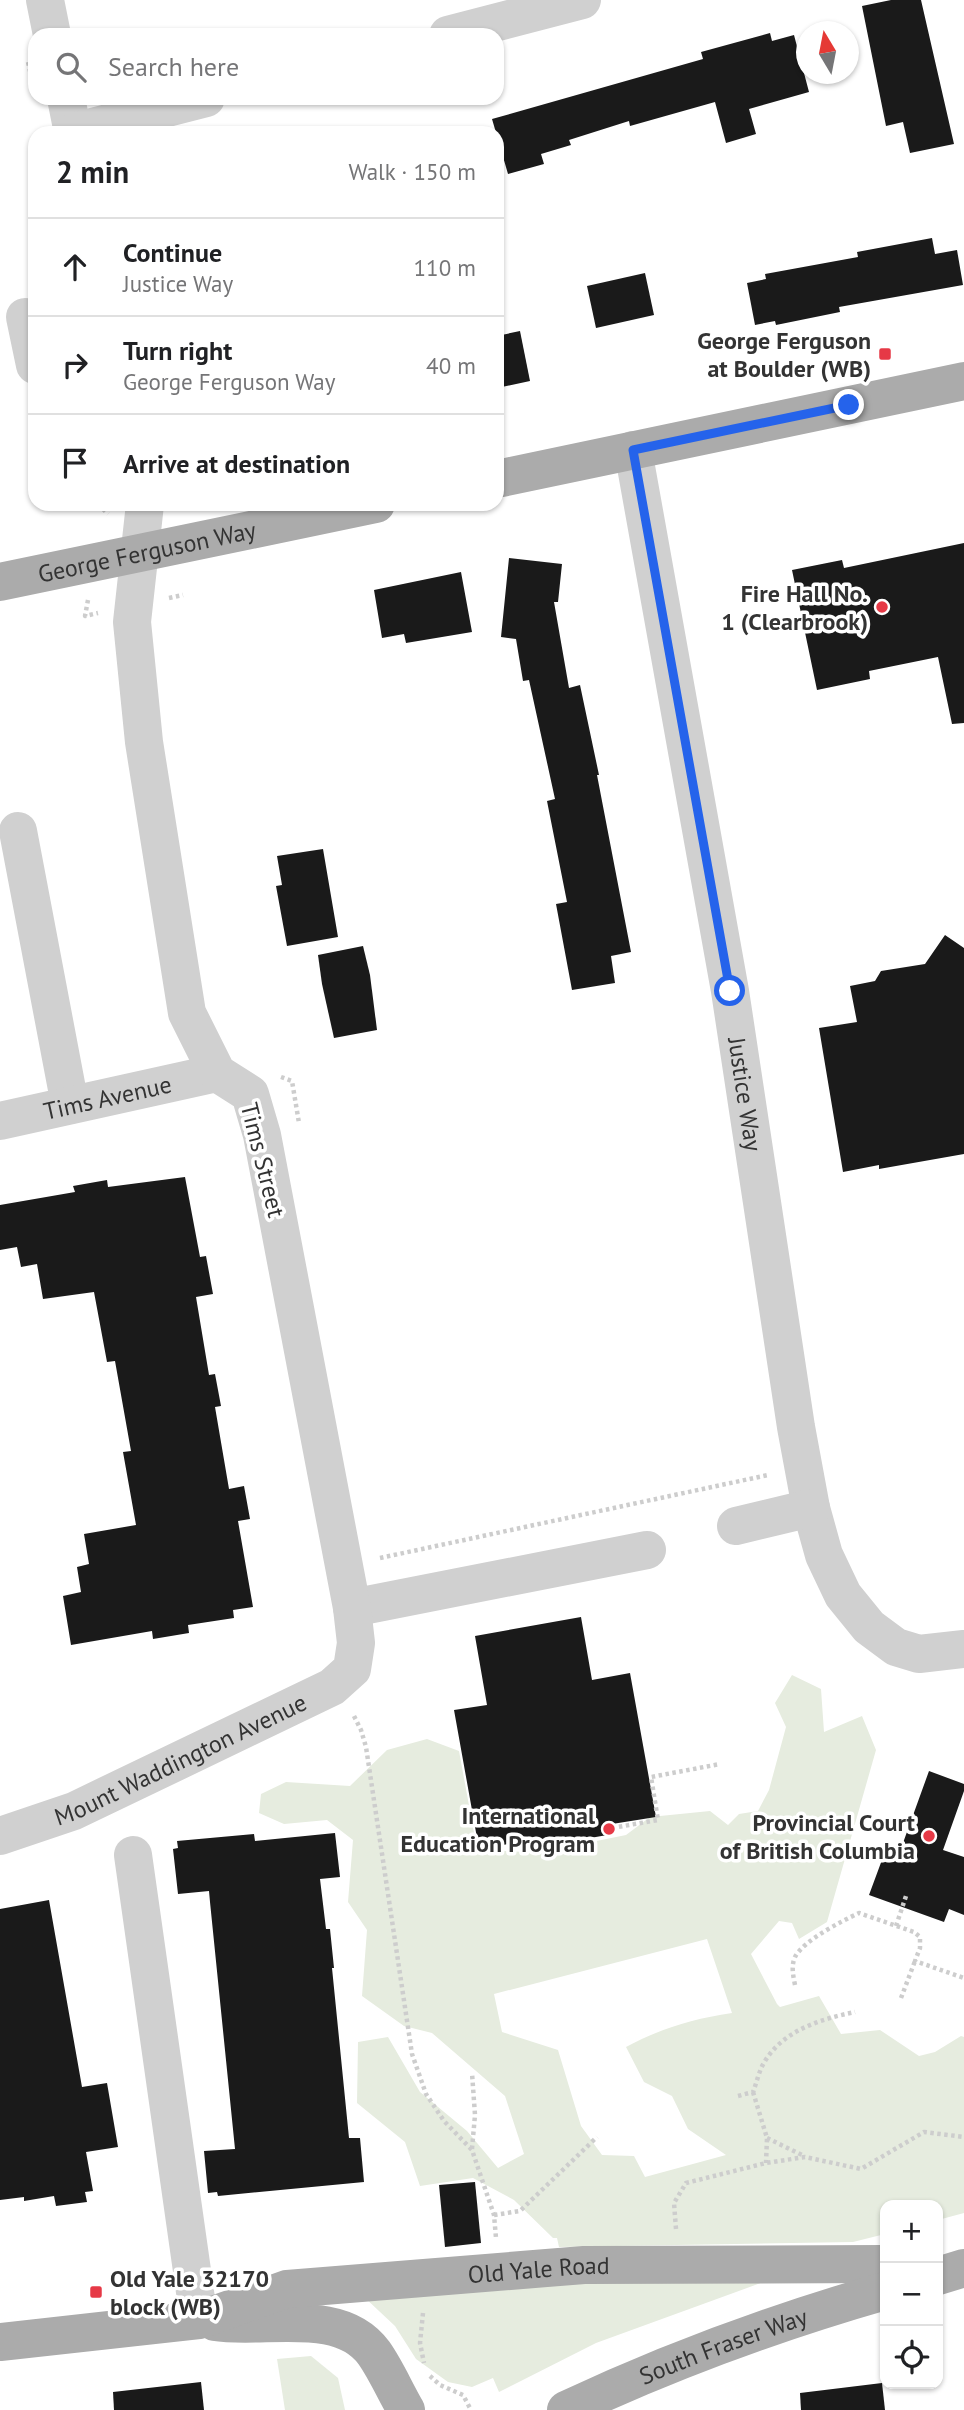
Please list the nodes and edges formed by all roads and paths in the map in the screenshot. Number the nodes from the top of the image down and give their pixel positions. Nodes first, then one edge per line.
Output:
1 (45, 0) edge
2 (582, 0) edge
3 (51, 28) edge
4 (475, 28) edge
5 (165, 105) edge
6 (71, 121) edge
7 (20, 318) edge
8 (28, 343) edge
9 (964, 381) edge
10 (633, 450) junction
11 (504, 478) edge
12 (104, 511) edge
13 (144, 511) edge
14 (342, 511) edge
15 (108, 515) dead end
16 (141, 553) junction
17 (0, 582) edge
18 (18, 831) dead end
19 (217, 1073) junction
20 (70, 1105) junction
21 (0, 1121) edge
22 (804, 1468) junction
23 (811, 1508) junction
24 (736, 1526) dead end
25 (647, 1550) dead end
26 (345, 1566) junction
27 (352, 1608) junction
28 (964, 1649) edge
29 (352, 1669) joint
30 (352, 1713) dead end
31 (720, 1764) dead end
32 (612, 1828) dead end
33 (0, 1836) edge
34 (133, 1855) dead end
35 (906, 1896) dead end
36 (896, 1926) junction
37 (915, 1961) junction
38 (964, 1978) edge
39 (795, 1984) dead end
40 (901, 1998) dead end
41 (855, 2012) dead end
42 (472, 2073) dead end
43 (754, 2092) junction
44 (738, 2096) dead end
45 (597, 2137) dead end
46 (964, 2137) edge
47 (767, 2138) junction
48 (472, 2150) junction
49 (805, 2157) junction
50 (766, 2164) junction
51 (674, 2203) dead end
52 (964, 2262) edge
53 (943, 2263) edge
54 (880, 2264) edge
55 (964, 2268) edge
56 (943, 2274) edge
57 (880, 2292) edge
58 (423, 2308) dead end
59 (199, 2320) junction
60 (0, 2342) edge
61 (406, 2410) edge
62 (471, 2410) edge
63 (566, 2410) edge

1 - 3 street
2 - 4 street
5 - 6 street
7 - 8 street
9 - 10 main road
10 - 11 main road
10 - 22 street, Justice Way
12 - 15 path
13 - 16 street
14 - 16 main road, George Ferguson Way
16 - 17 main road, George Ferguson Way
16 - 19 street
18 - 20 street
19 - 20 street, Tims Avenue
19 - 26 street, Tims Street
20 - 21 street, Tims Avenue
22 - 23 street, Justice Way
22 - 26 path
23 - 24 street
23 - 28 street, Justice Way
25 - 27 street
26 - 27 street, Tims Street
27 - 29 street, Tims Street
29 - 33 street, Mount Waddington Avenue
30 - 48 path
31 - 32 path
34 - 59 street
35 - 36 path
36 - 37 path
36 - 39 path
37 - 38 path
37 - 40 path
41 - 43 path
42 - 48 path
43 - 44 path
43 - 47 path
45 - 48 path
46 - 49 path
47 - 49 path
47 - 50 path
49 - 50 path
50 - 51 path
52 - 53 main road
54 - 59 main road, Old Yale Road
55 - 56 main road
57 - 63 main road, South Fraser Way
58 - 62 path
59 - 60 main road, Old Yale Road
59 - 61 main road, Old Yale Road

